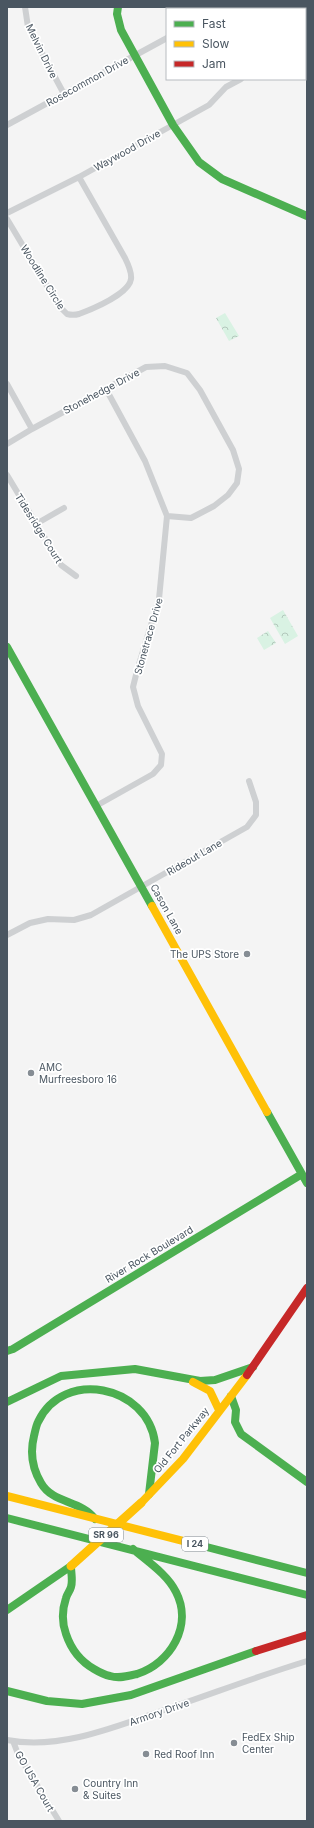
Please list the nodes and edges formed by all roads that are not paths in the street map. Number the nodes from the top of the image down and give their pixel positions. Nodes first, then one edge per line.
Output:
1 (25, 7) edge
2 (118, 7) edge
3 (166, 39) edge
4 (135, 55) junction
5 (239, 80) edge
6 (64, 94) junction
7 (7, 125) edge
8 (173, 125) junction
9 (79, 177) junction
10 (7, 213) edge
11 (307, 216) edge
12 (7, 219) edge
13 (7, 384) edge
14 (106, 389) junction
15 (32, 429) junction
16 (7, 444) edge
17 (7, 475) edge
18 (64, 508) dead end
19 (167, 516) junction
20 (36, 524) junction
21 (76, 576) dead end
22 (7, 647) edge
23 (249, 781) dead end
24 (96, 806) junction
25 (142, 887) junction
26 (7, 935) edge
27 (302, 1174) junction
28 (307, 1183) edge
29 (307, 1288) edge
30 (7, 1351) edge
31 (253, 1367) junction
32 (179, 1377) junction
33 (231, 1396) junction
34 (7, 1402) edge
35 (219, 1410) junction
36 (307, 1482) edge
37 (149, 1494) junction
38 (7, 1496) edge
39 (7, 1518) edge
40 (95, 1519) junction
41 (133, 1549) junction
42 (71, 1566) junction
43 (307, 1573) edge
44 (307, 1595) edge
45 (7, 1610) edge
46 (307, 1635) edge
47 (307, 1661) edge
48 (7, 1687) edge
49 (7, 1692) edge
50 (47, 1701) junction
51 (10, 1740) edge
52 (59, 1821) edge

1 - 6 street, Melvin Drive
2 - 4 main road
3 - 4 street, Rosecommon Drive
4 - 6 street, Rosecommon Drive
4 - 8 main road
5 - 8 street, Waywood Drive
6 - 7 street, Rosecommon Drive
8 - 9 street, Waywood Drive
8 - 11 main road
9 - 10 street, Waywood Drive
9 - 12 street, Woodline Circle
13 - 15 street
14 - 15 street, Stonehedge Drive
14 - 19 street, Stonetrace Drive
14 - 19 street, Stonehedge Drive
15 - 16 street, Stonehedge Drive
17 - 20 street, Tidesridge Court
18 - 20 street
19 - 24 street, Stonetrace Drive
20 - 21 street, Tidesridge Court
22 - 24 main road, Cason Lane
23 - 25 street, Rideout Lane
24 - 25 main road, Cason Lane
25 - 26 street, Rideout Lane
25 - 27 main road, Cason Lane
27 - 28 main road, Cason Lane
27 - 30 main road, River Rock Boulevard
29 - 31 main road, Old Fort Parkway / SR 96
31 - 32 main road
31 - 33 main road, Old Fort Parkway / SR 96
32 - 34 main road
32 - 35 main road
33 - 35 main road, Old Fort Parkway / SR 96
33 - 36 main road
35 - 37 main road, Old Fort Parkway / SR 96
37 - 40 main road
37 - 42 main road, Old Fort Parkway / SR 96, bridge
38 - 40 main road, I 24
39 - 41 main road, I 24
40 - 43 main road, I 24
41 - 42 main road
41 - 44 main road, I 24
42 - 45 main road, Old Fort Parkway / SR 96
46 - 50 main road
47 - 51 street, Armory Drive
48 - 50 main road
49 - 50 main road
51 - 52 street, GO USA Court

